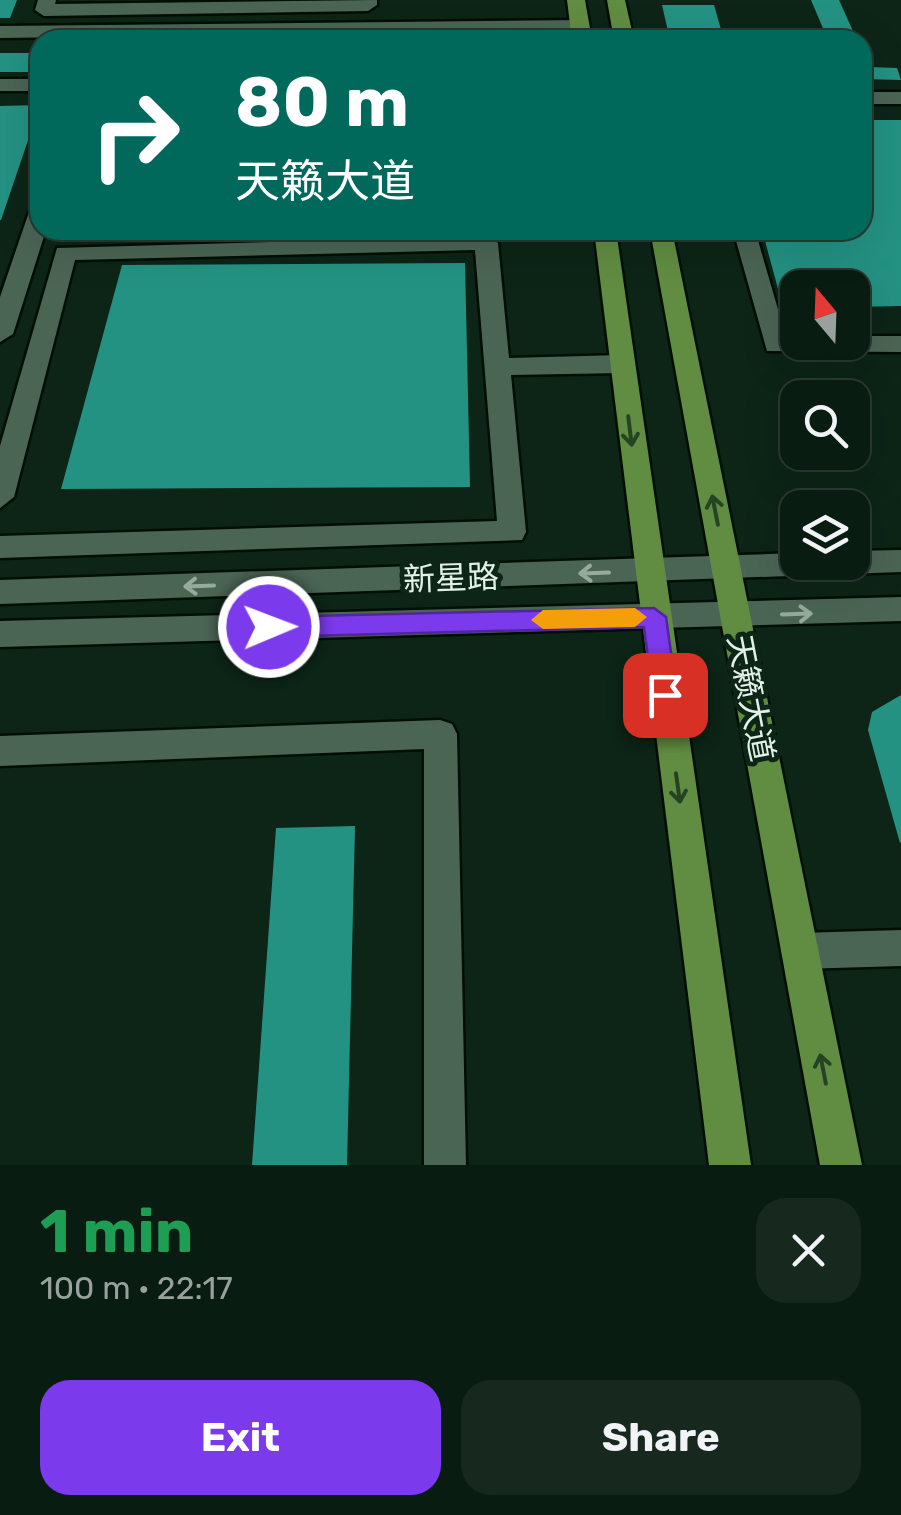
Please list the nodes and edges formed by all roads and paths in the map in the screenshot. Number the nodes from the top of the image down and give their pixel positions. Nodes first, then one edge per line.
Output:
1 (47, 0) edge
2 (368, 0) edge
3 (576, 0) edge
4 (616, 0) edge
5 (581, 30) edge
6 (622, 30) edge
7 (0, 32) edge
8 (30, 32) edge
9 (30, 84) edge
10 (0, 85) edge
11 (872, 98) edge
12 (901, 98) edge
13 (31, 240) edge
14 (607, 240) edge
15 (662, 240) edge
16 (747, 240) edge
17 (0, 334) edge
18 (901, 344) edge
19 (622, 364) junction
20 (497, 367) junction
21 (0, 497) edge
22 (0, 548) edge
23 (901, 562) edge
24 (726, 570) junction
25 (648, 572) junction
26 (0, 592) edge
27 (901, 610) edge
28 (735, 616) junction
29 (654, 617) junction
30 (0, 634) edge
31 (0, 751) edge
32 (901, 948) edge
33 (800, 951) junction
34 (445, 1165) edge
35 (730, 1165) edge
36 (841, 1165) edge

1 - 2 street
3 - 5 main road
4 - 6 main road
7 - 8 street
9 - 10 street
11 - 12 street
13 - 17 street
14 - 19 main road
24 -> 15 main road, 天籁大道
16 - 18 street
19 - 20 street
19 -> 25 main road
20 - 21 street
20 - 22 street
23 - 24 street, 新星路
24 - 25 street, 新星路
24 - 28 main road, 天籁大道
25 -> 26 street, 新星路
25 - 29 main road
28 -> 27 street, 新星路
28 - 29 street, 新星路
28 - 33 main road, 天籁大道
29 - 30 street, 新星路
29 -> 35 main road
31 - 34 street
32 - 33 street
36 -> 33 main road, 天籁大道

